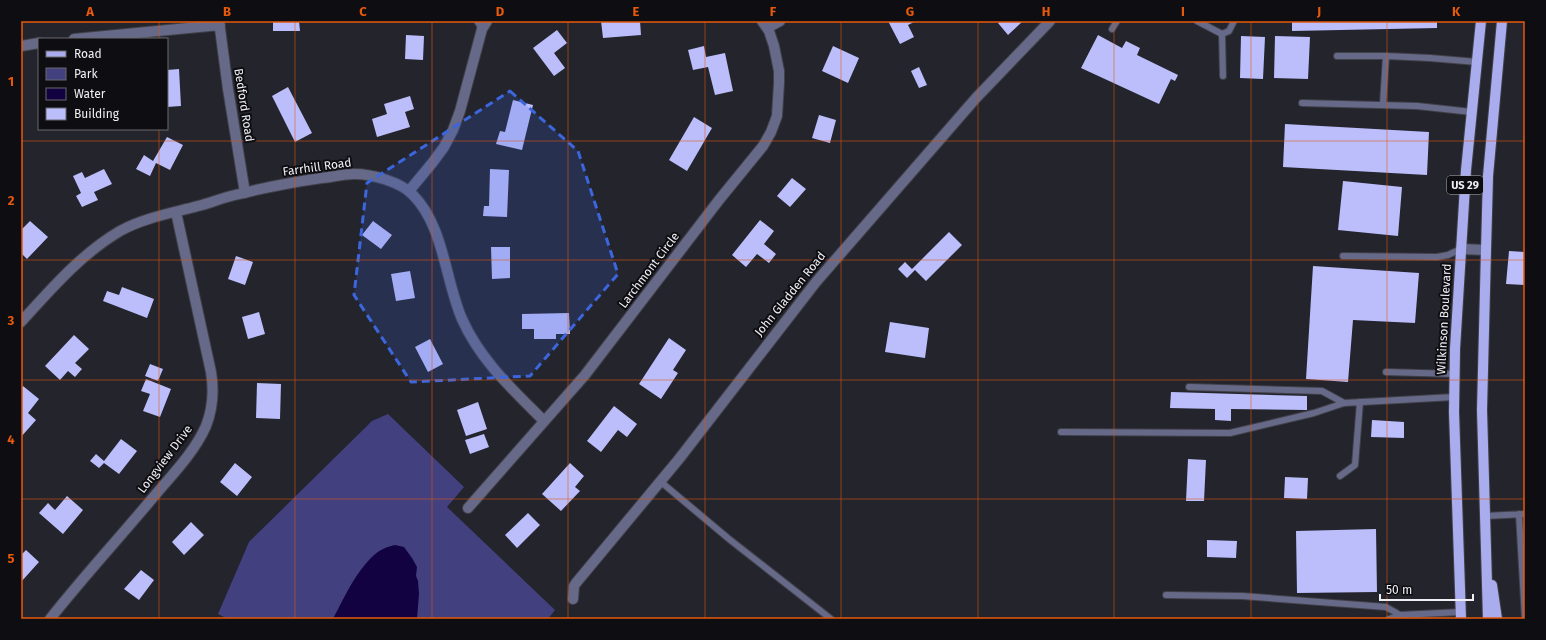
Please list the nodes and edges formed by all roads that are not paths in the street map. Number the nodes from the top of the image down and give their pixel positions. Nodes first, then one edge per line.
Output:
1 (780, 21) edge
2 (1050, 21) edge
3 (1116, 21) edge
4 (1197, 21) edge
5 (1234, 21) edge
6 (1481, 21) edge
7 (1502, 21) edge
8 (220, 23) edge
9 (482, 24) edge
10 (765, 24) edge
11 (1112, 29) dead end
12 (1222, 34) junction
13 (83, 38) edge
14 (38, 43) edge
15 (21, 46) edge
16 (1336, 56) dead end
17 (1386, 56) junction
18 (1477, 62) junction
19 (1223, 76) dead end
20 (1302, 103) dead end
21 (1383, 104) junction
22 (1472, 112) junction
23 (409, 191) junction
24 (245, 193) junction
25 (176, 212) junction
26 (1460, 249) junction
27 (1486, 250) junction
28 (1343, 256) dead end
29 (21, 322) edge
30 (1386, 372) dead end
31 (1455, 374) junction
32 (1189, 386) dead end
33 (1454, 397) junction
34 (1360, 402) junction
35 (1344, 403) junction
36 (544, 420) junction
37 (1061, 432) dead end
38 (1340, 476) dead end
39 (661, 482) junction
40 (468, 508) dead end
41 (1522, 514) edge
42 (1485, 516) junction
43 (1486, 534) junction
44 (1166, 595) dead end
45 (573, 599) dead end
46 (1400, 615) junction
47 (1422, 616) edge
48 (1461, 616) edge
49 (50, 619) edge
50 (832, 619) edge
51 (1389, 619) edge
52 (1488, 619) edge
53 (1497, 619) edge
54 (1525, 619) edge

1 - 10 street
2 - 39 street, John Gladden Road
3 - 11 lane
4 - 12 lane
5 - 12 lane
6 - 18 main road, Wilkinson Boulevard / US 29
7 - 27 main road, US 29
8 - 13 street
8 - 24 street, Bedford Road
9 - 23 street
10 - 36 street, Larchmont Circle
12 - 19 lane
14 - 15 street
16 - 17 lane
17 - 18 lane
17 - 21 lane
18 - 22 main road, Wilkinson Boulevard / US 29
20 - 21 lane
21 - 22 lane
22 - 26 main road, Wilkinson Boulevard / US 29
23 - 24 street, Farrhill Road
23 - 36 street, Farrhill Road
24 - 25 street, Farrhill Road
25 - 29 street, Farrhill Road
25 - 49 street, Longview Drive
26 - 27 street
26 - 28 lane
26 - 31 main road, Wilkinson Boulevard / US 29
27 - 42 main road, US 29
30 - 31 lane
31 - 33 main road, Wilkinson Boulevard / US 29
32 - 35 lane
33 - 34 lane
33 - 48 main road, Wilkinson Boulevard / US 29
34 - 35 lane
34 - 38 lane
35 - 37 lane
36 - 40 street, Larchmont Circle
39 - 45 street, John Gladden Road
39 - 50 lane
41 - 42 lane
41 - 54 lane
42 - 43 main road, US 29
43 - 52 main road, US 29
43 - 53 main road
44 - 46 lane
46 - 47 lane
46 - 51 lane
47 - 48 lane

